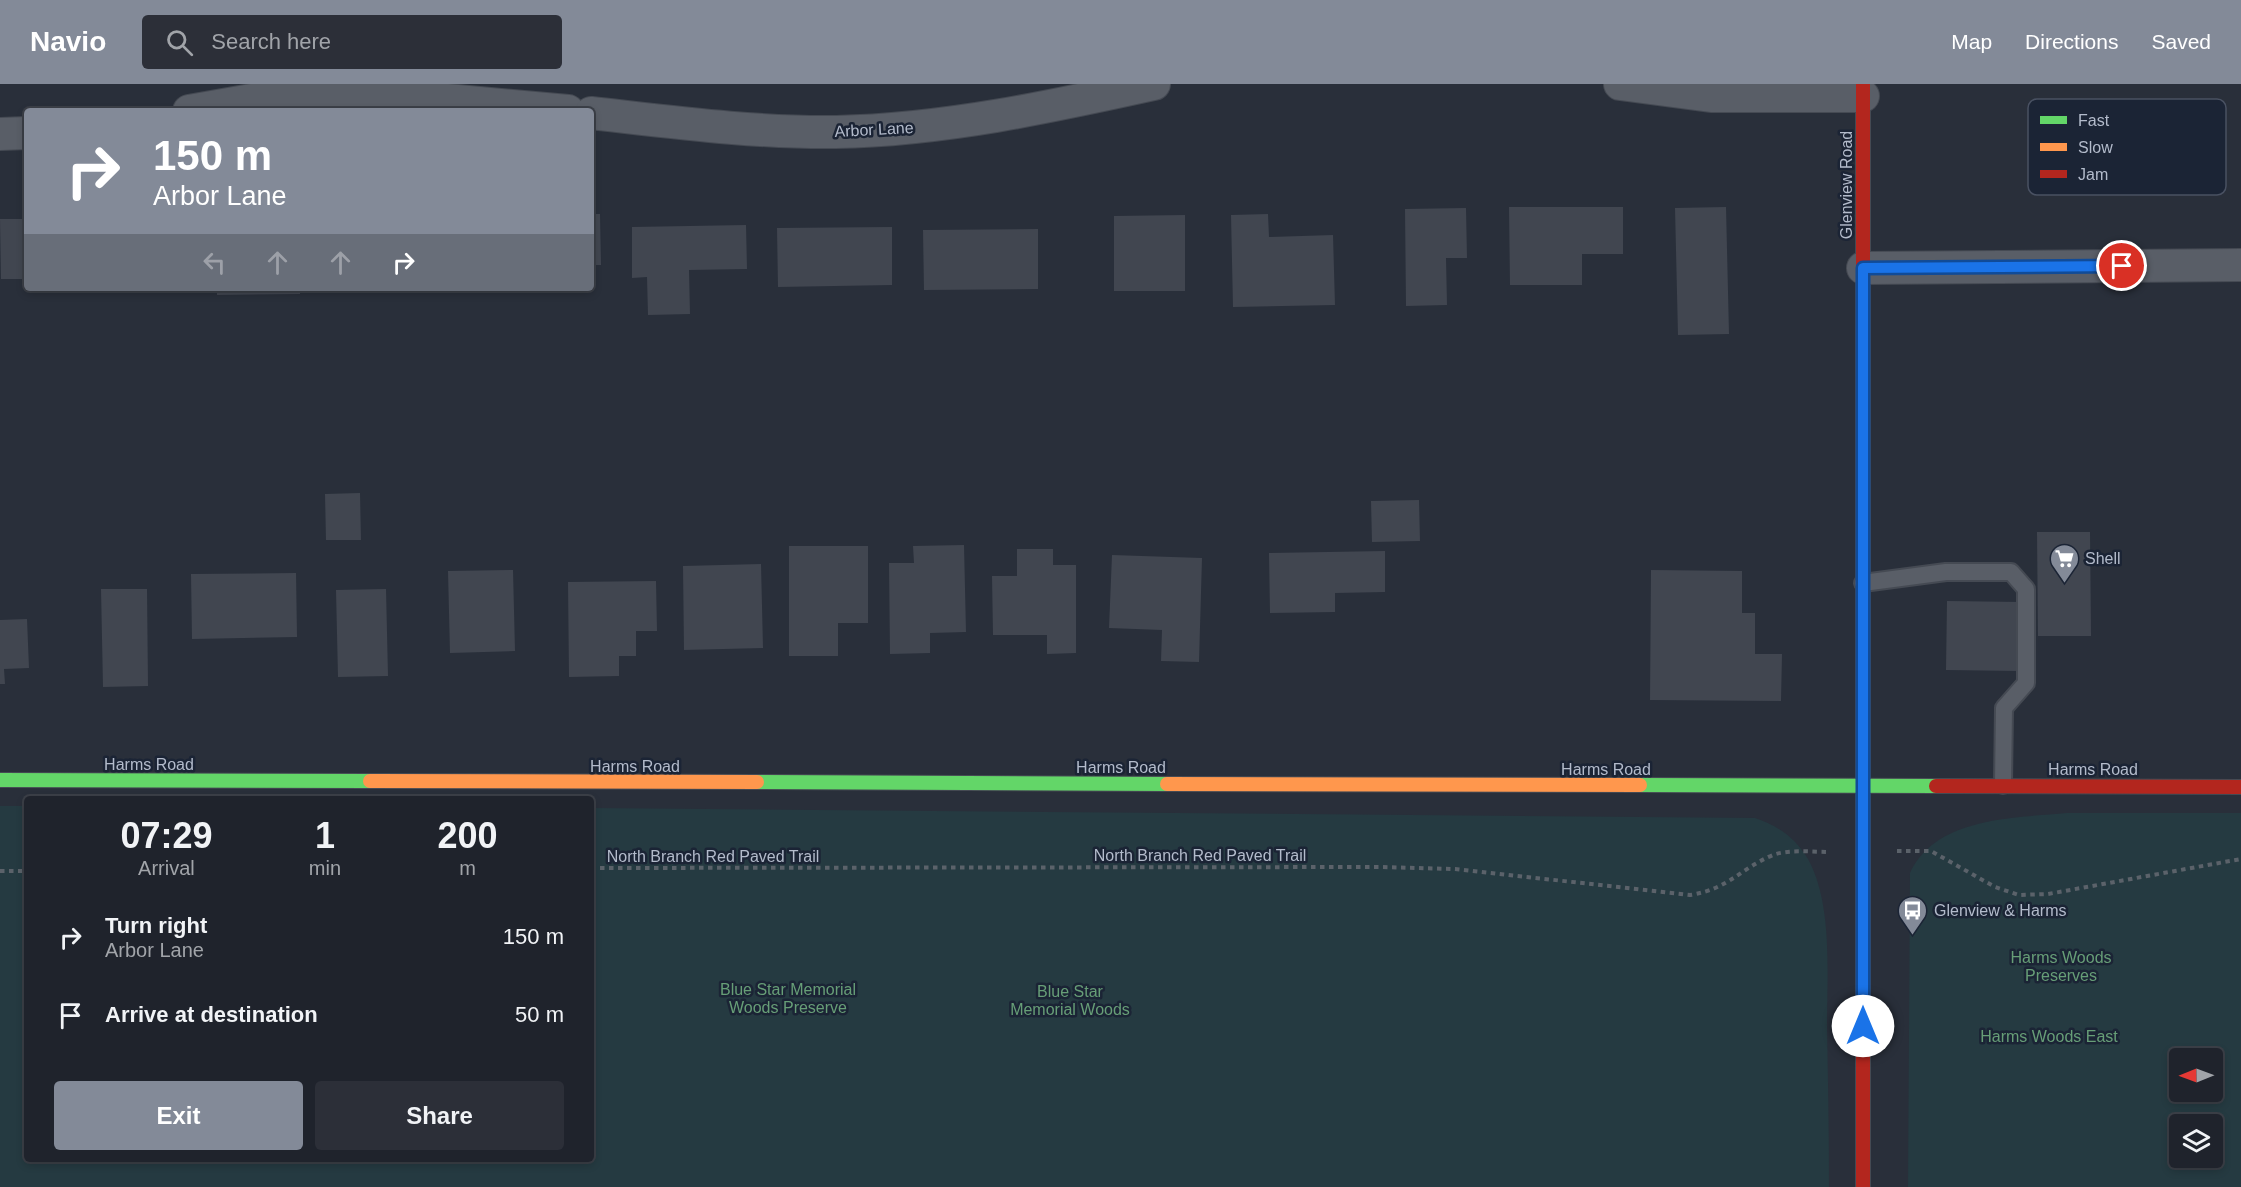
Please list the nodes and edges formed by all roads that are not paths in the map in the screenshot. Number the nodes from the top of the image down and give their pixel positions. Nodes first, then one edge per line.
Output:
1 (1154, 84) edge
2 (1620, 84) edge
3 (1863, 90) edge
4 (206, 108) edge
5 (537, 108) edge
6 (594, 113) edge
7 (24, 133) edge
8 (0, 134) edge
9 (2241, 265) edge
10 (1863, 268) junction
11 (1863, 583) junction
12 (0, 780) edge
13 (1864, 784) junction
14 (2003, 785) junction
15 (2241, 786) edge
16 (1863, 1187) edge

1 - 6 street, Arbor Lane
2 - 3 street
3 - 10 main road, Glenview Road
4 - 5 street
7 - 8 street
9 - 10 street
10 - 11 main road, Glenview Road
11 - 13 main road, Glenview Road
11 - 14 lane
12 - 13 main road, Harms Road
13 - 14 main road, Harms Road
13 - 16 main road, Glenview Road
14 - 15 main road, Harms Road

